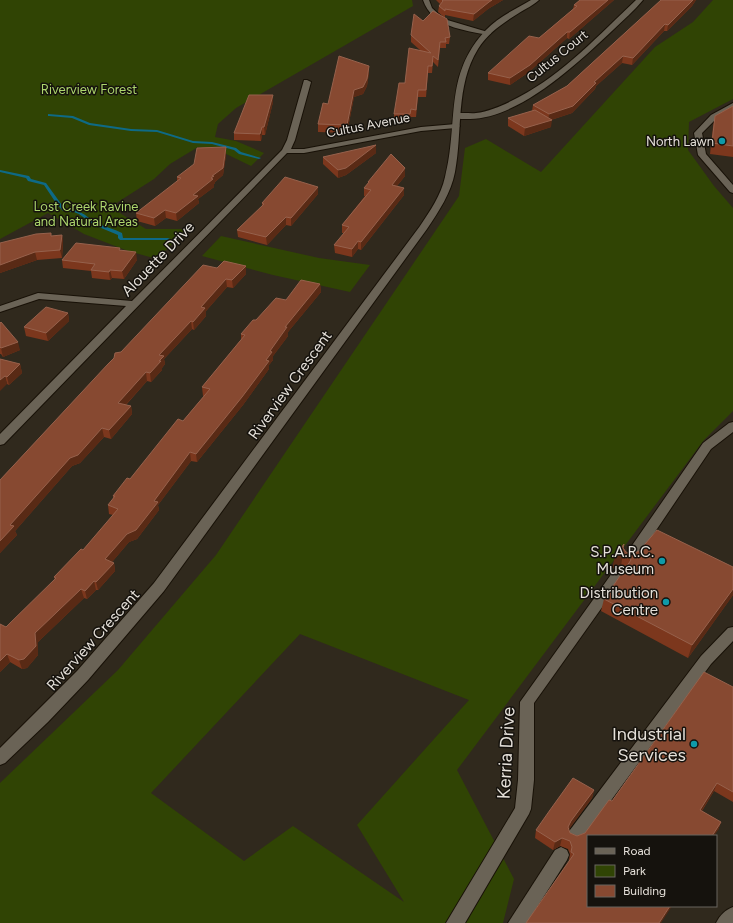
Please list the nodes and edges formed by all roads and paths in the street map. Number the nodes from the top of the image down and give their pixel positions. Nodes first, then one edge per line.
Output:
1 (426, 0) edge
2 (536, 0) edge
3 (640, 0) edge
4 (488, 32) junction
5 (307, 82) dead end
6 (733, 105) edge
7 (456, 121) junction
8 (285, 151) junction
9 (733, 190) edge
10 (135, 304) junction
11 (0, 309) edge
12 (733, 426) edge
13 (0, 441) edge
14 (733, 632) edge
15 (0, 758) edge
16 (576, 835) edge
17 (562, 855) dead end
18 (733, 915) edge
19 (454, 923) edge
20 (517, 923) edge
21 (725, 923) edge

1 - 4 street
2 - 4 street, Riverview Crescent
3 - 7 street, Cultus Court
4 - 7 street, Riverview Crescent
5 - 8 street, Alouette Drive
6 - 9 street
7 - 8 street, Cultus Avenue
7 - 15 street, Riverview Crescent
8 - 10 street, Alouette Drive
10 - 11 street
10 - 13 street, Alouette Drive
12 - 19 street, Kerria Drive
14 - 16 street
17 - 20 street
18 - 21 street

